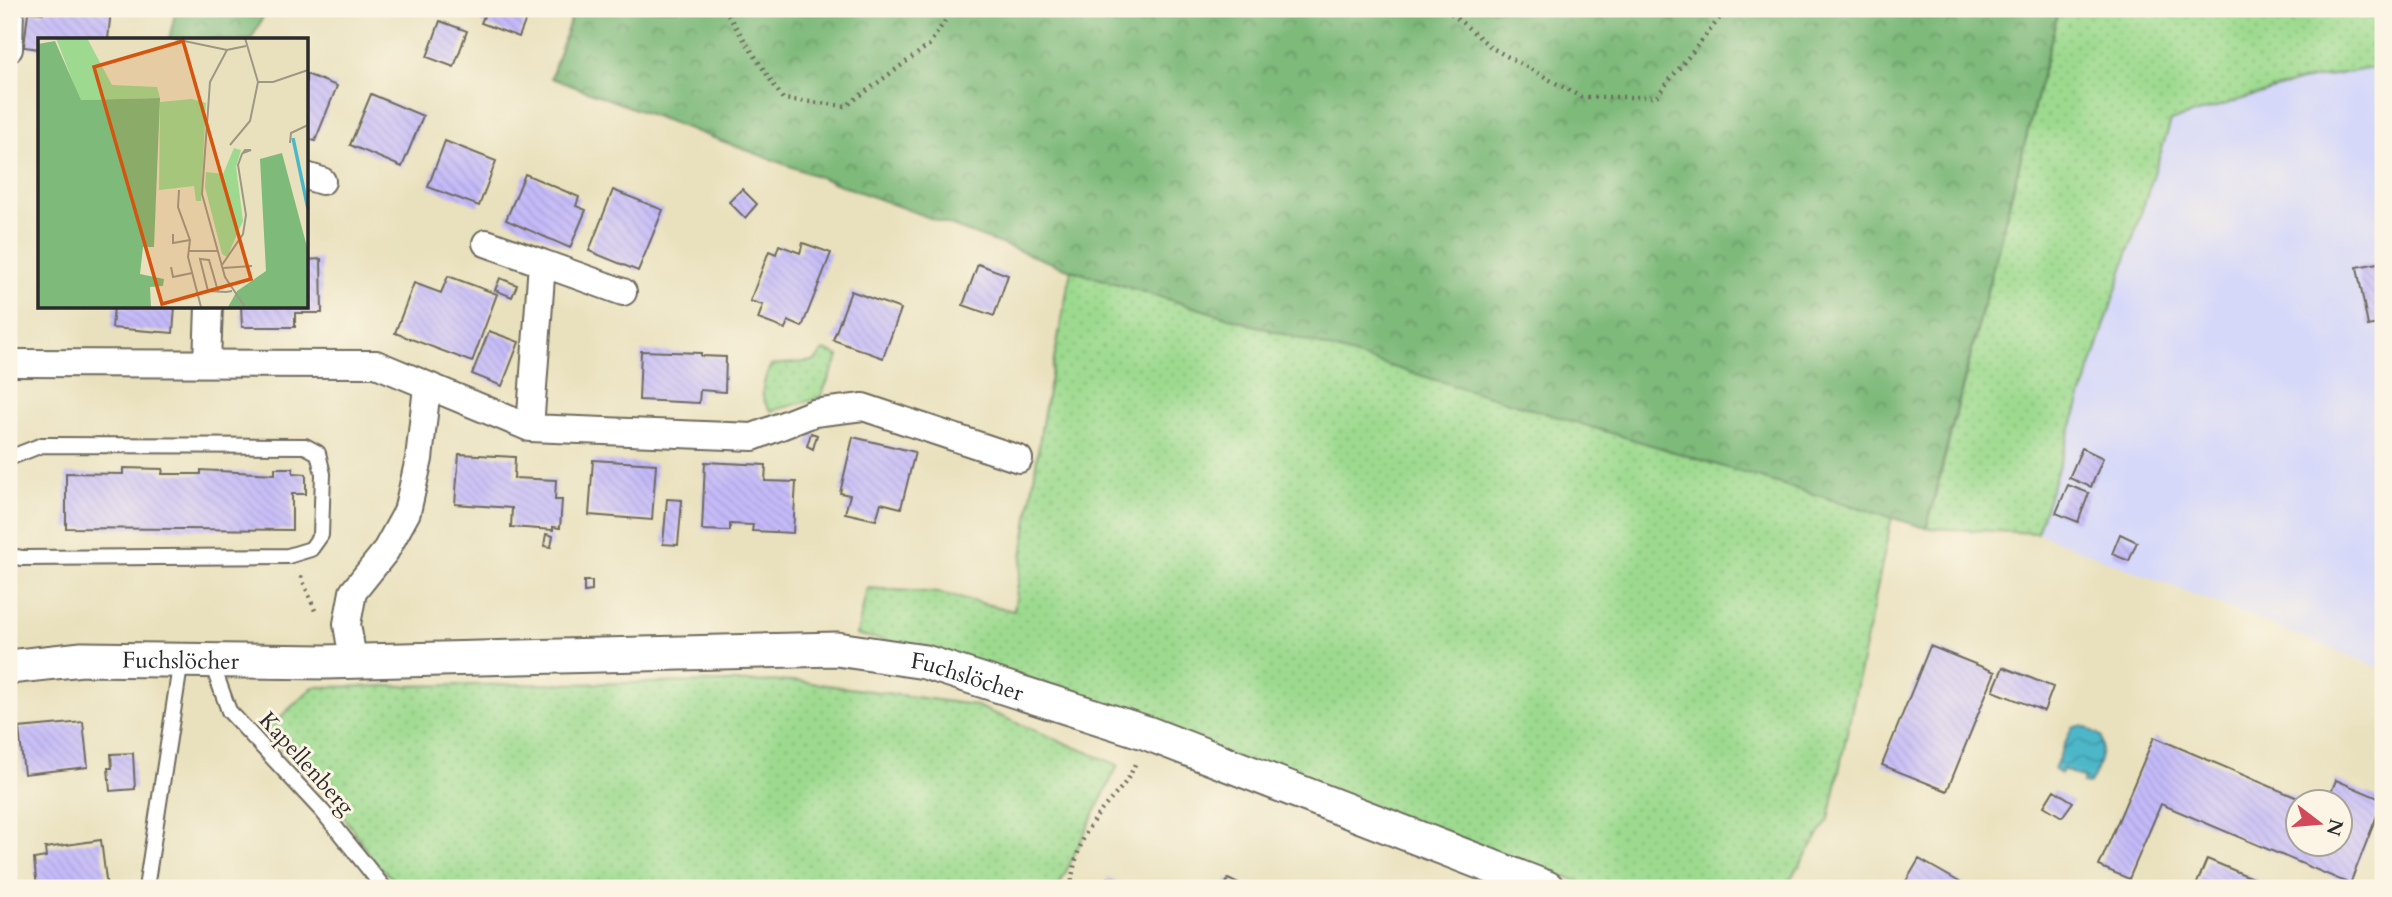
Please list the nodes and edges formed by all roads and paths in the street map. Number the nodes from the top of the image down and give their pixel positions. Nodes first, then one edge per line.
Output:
1 (10, 9) edge
2 (724, 9) edge
3 (953, 9) edge
4 (1446, 9) edge
5 (1727, 9) edge
6 (9, 49) edge
7 (486, 243) dead end
8 (542, 263) junction
9 (624, 292) dead end
10 (209, 308) edge
11 (9, 363) edge
12 (207, 363) junction
13 (427, 387) junction
14 (530, 428) junction
15 (9, 458) edge
16 (1019, 458) dead end
17 (9, 556) edge
18 (288, 556) junction
19 (196, 661) junction
20 (339, 661) junction
21 (9, 667) edge
22 (1147, 733) junction
23 (1537, 886) edge
24 (146, 888) edge
25 (384, 888) edge
26 (1072, 888) edge

1 - 6 street
2 - 3 path
4 - 5 path
7 - 8 street
8 - 9 street
8 - 14 street
10 - 12 street
11 - 12 street
12 - 13 street
13 - 14 street
13 - 20 street
14 - 16 street
15 - 18 lane
17 - 18 lane
18 - 20 path
19 - 20 street, Fuchslöcher
19 - 21 street, Fuchslöcher
19 - 24 lane
19 - 25 lane, Kapellenberg
20 - 22 street, Fuchslöcher
22 - 23 street, Fuchslöcher
22 - 26 path

